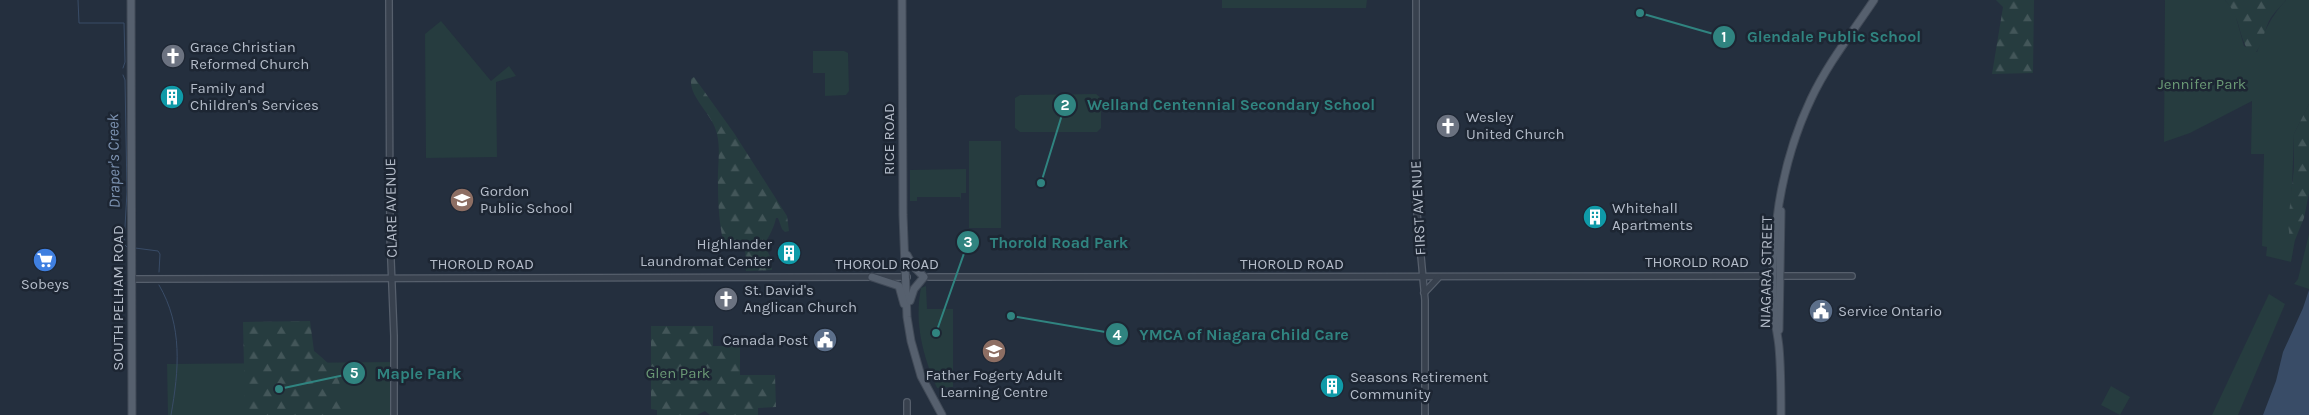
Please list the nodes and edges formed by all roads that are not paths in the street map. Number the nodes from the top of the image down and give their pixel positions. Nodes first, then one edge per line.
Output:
1 (131, 0) edge
2 (389, 0) edge
3 (902, 0) edge
4 (1416, 0) edge
5 (1874, 0) edge
6 (905, 252) junction
7 (1777, 276) junction
8 (1852, 276) dead end
9 (907, 277) junction
10 (926, 277) junction
11 (392, 278) junction
12 (872, 278) junction
13 (1422, 278) junction
14 (1438, 278) junction
15 (132, 279) junction
16 (1424, 293) junction
17 (907, 316) junction
18 (907, 402) dead end
19 (132, 415) edge
20 (394, 415) edge
21 (907, 415) edge
22 (942, 415) edge
23 (1425, 415) edge
24 (1781, 415) edge

1 - 15 main road, SOUTH PELHAM ROAD
2 - 11 street, CLARE AVENUE
3 - 6 main road, RICE ROAD
4 - 13 street, FIRST AVENUE
5 - 7 main road, NIAGARA STREET
6 - 9 main road, RICE ROAD
6 - 10 main road
7 - 8 street, THOROLD ROAD
7 - 14 street, THOROLD ROAD
7 - 24 main road, NIAGARA STREET
9 - 10 main road, THOROLD ROAD
9 - 12 street, THOROLD ROAD
9 - 17 main road, RICE ROAD
10 - 13 street, THOROLD ROAD
10 - 17 main road
11 - 12 street, THOROLD ROAD
11 - 15 street, THOROLD ROAD
11 - 20 street, CLARE AVENUE
12 - 17 main road
13 - 14 street, THOROLD ROAD
13 - 16 street, FIRST AVENUE
14 - 16 street
15 - 19 main road, SOUTH PELHAM ROAD
16 - 23 street, FIRST AVENUE
17 - 22 main road
18 - 21 street

